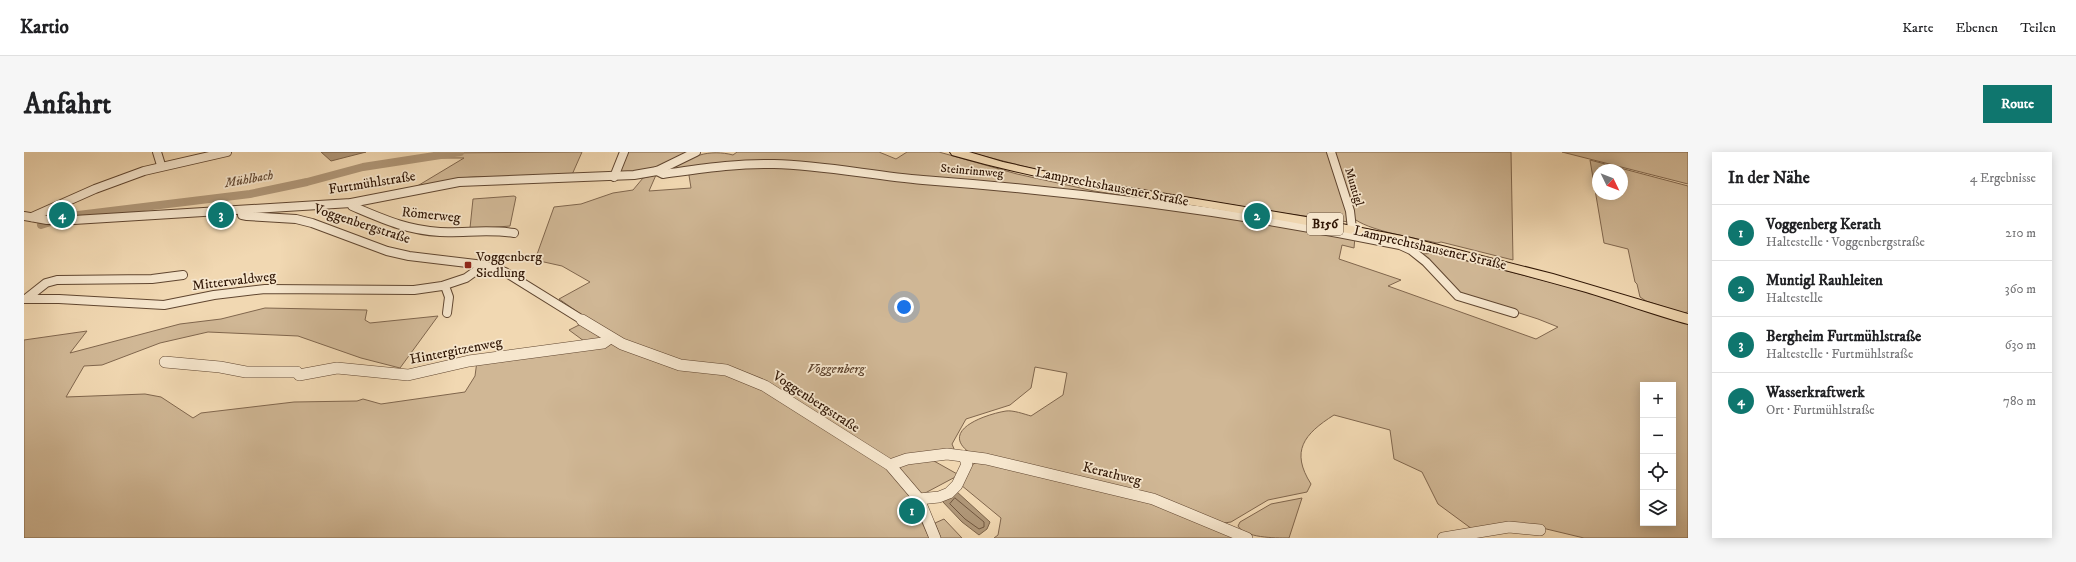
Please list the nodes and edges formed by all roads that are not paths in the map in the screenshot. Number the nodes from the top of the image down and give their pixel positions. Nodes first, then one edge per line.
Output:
1 (157, 152) edge
2 (227, 152) edge
3 (624, 152) edge
4 (696, 152) edge
5 (956, 152) edge
6 (1331, 152) edge
7 (161, 165) junction
8 (657, 171) junction
9 (614, 177) junction
10 (351, 203) junction
11 (242, 210) junction
12 (28, 217) edge
13 (1352, 229) junction
14 (514, 233) dead end
15 (484, 265) junction
16 (183, 275) dead end
17 (445, 286) junction
18 (26, 298) edge
19 (448, 313) dead end
20 (1514, 313) dead end
21 (1688, 319) edge
22 (610, 338) junction
23 (165, 362) dead end
24 (964, 456) junction
25 (890, 465) junction
26 (919, 499) junction
27 (1540, 530) dead end
28 (935, 538) edge
29 (1247, 538) edge
30 (1443, 538) edge

1 - 7 street
2 - 7 street
3 - 9 street
4 - 8 street, Furtmühlstraße
5 - 13 main road, Lamprechtshausener Straße / B156
6 - 13 street, Muntigl
7 - 12 street
8 - 9 street, Furtmühlstraße
8 - 20 street, Steinrinnweg
9 - 10 street, Furtmühlstraße
10 - 11 street, Furtmühlstraße
10 - 14 street, Römerweg
11 - 12 street, Furtmühlstraße
11 - 15 street, Voggenbergstraße
13 - 21 main road, Lamprechtshausener Straße / B156
15 - 17 street, Mitterwaldweg
15 - 22 street, Voggenbergstraße
16 - 18 street, Mitterwaldweg
17 - 18 street, Mitterwaldweg
17 - 19 street
22 - 23 street, Hintergitzenweg
22 - 25 street, Voggenbergstraße
24 - 25 street, Kerathweg
24 - 26 street
24 - 29 street, Kerathweg
25 - 26 street, Voggenbergstraße
26 - 28 street, Voggenbergstraße
27 - 30 street

